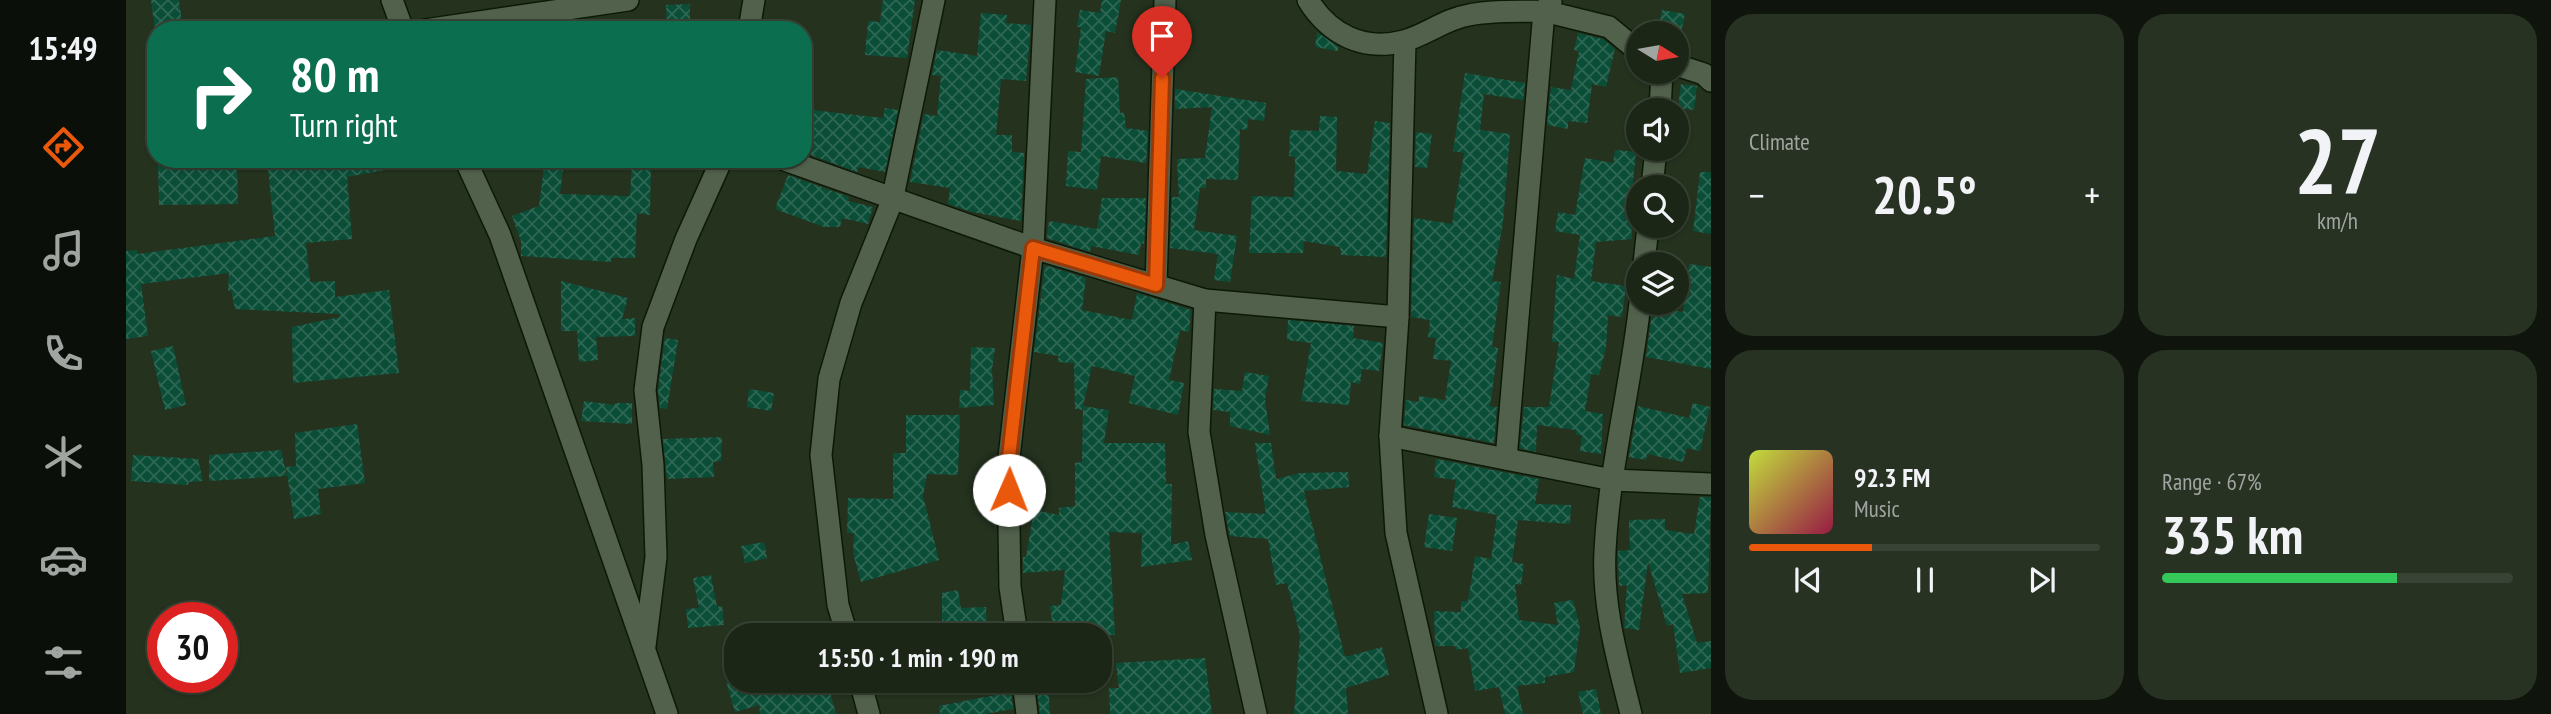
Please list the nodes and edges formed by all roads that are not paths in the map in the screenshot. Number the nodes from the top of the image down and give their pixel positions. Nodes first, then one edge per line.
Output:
1 (392, 0) edge
2 (628, 0) edge
3 (754, 0) edge
4 (934, 0) edge
5 (1045, 0) edge
6 (1165, 0) edge
7 (1308, 0) edge
8 (563, 4) edge
9 (1548, 5) edge
10 (400, 21) edge
11 (473, 21) edge
12 (750, 21) edge
13 (1405, 41) junction
14 (1626, 41) edge
15 (1689, 69) edge
16 (1711, 81) edge
17 (468, 168) edge
18 (718, 168) edge
19 (806, 168) edge
20 (892, 201) junction
21 (1033, 248) junction
22 (1156, 285) junction
23 (1205, 300) junction
24 (1638, 315) edge
25 (1398, 317) junction
26 (1390, 436) junction
27 (1506, 459) junction
28 (1612, 480) junction
29 (1711, 484) edge
30 (844, 623) edge
31 (1015, 623) edge
32 (645, 652) junction
33 (863, 693) edge
34 (1024, 693) edge
35 (667, 714) edge
36 (869, 714) edge
37 (1027, 714) edge
38 (1256, 714) edge
39 (1437, 714) edge
40 (1630, 714) edge

1 - 10 street
2 - 8 street
3 - 12 street
4 - 20 street
5 - 21 street
6 - 22 street
7 - 13 street
8 - 11 street
9 - 13 street
9 - 14 street
9 - 27 street
13 - 25 street
15 - 16 street
17 - 32 street
18 - 32 street
19 - 20 street
20 - 21 street
20 - 30 street
21 - 22 street
21 - 31 street
22 - 23 street
23 - 25 street
23 - 38 street
24 - 28 street
25 - 26 street
26 - 27 street
26 - 39 street
27 - 28 street
28 - 29 street
28 - 40 street
32 - 35 street
33 - 36 street
34 - 37 street

